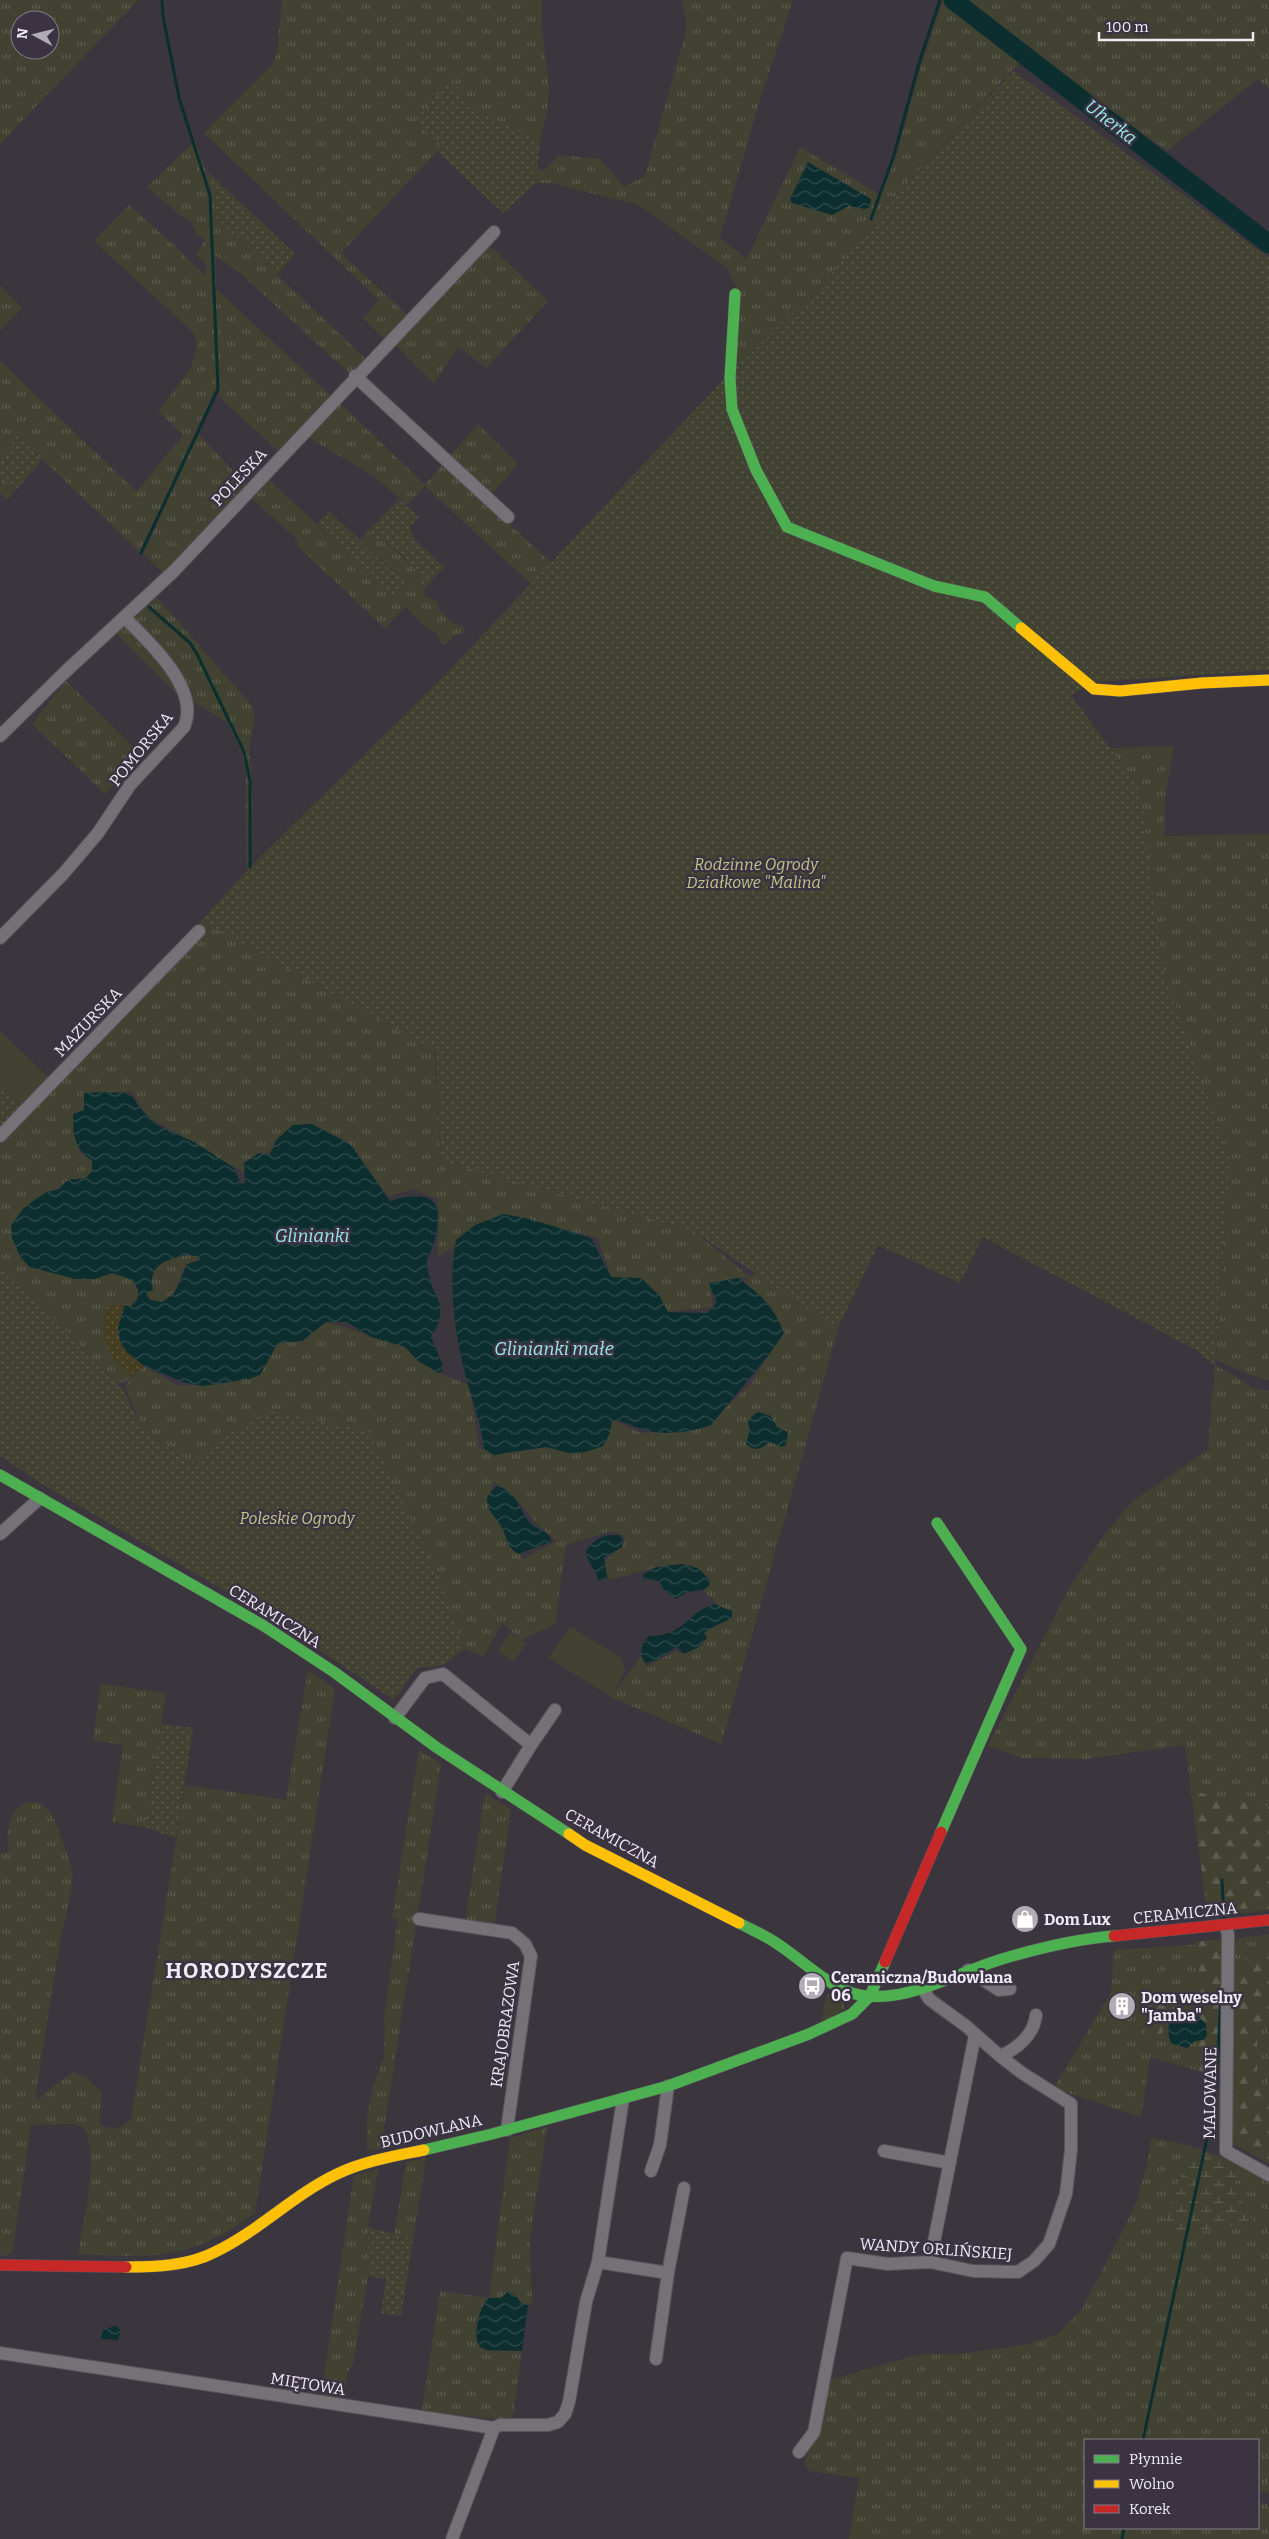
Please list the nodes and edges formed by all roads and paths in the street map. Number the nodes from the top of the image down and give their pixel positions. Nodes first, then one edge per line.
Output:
1 (494, 232) dead end
2 (735, 294) dead end
3 (355, 376) junction
4 (508, 518) dead end
5 (124, 617) junction
6 (1269, 680) edge
7 (0, 736) edge
8 (200, 931) dead end
9 (0, 938) edge
10 (0, 1136) edge
11 (0, 1475) edge
12 (40, 1498) junction
13 (937, 1523) dead end
14 (0, 1534) edge
15 (555, 1710) dead end
16 (395, 1718) junction
17 (531, 1746) junction
18 (502, 1792) junction
19 (419, 1919) dead end
20 (1269, 1920) edge
21 (1224, 1926) junction
22 (968, 1970) junction
23 (922, 1987) junction
24 (1010, 1989) dead end
25 (870, 1996) junction
26 (1036, 2015) dead end
27 (975, 2035) junction
28 (1000, 2056) junction
29 (668, 2086) junction
30 (623, 2099) junction
31 (507, 2130) junction
32 (884, 2151) dead end
33 (950, 2163) junction
34 (651, 2171) dead end
35 (1269, 2175) edge
36 (684, 2188) dead end
37 (598, 2262) junction
38 (930, 2262) junction
39 (0, 2265) edge
40 (668, 2273) junction
41 (0, 2353) edge
42 (656, 2359) dead end
43 (494, 2428) junction
44 (799, 2452) dead end
45 (452, 2539) edge

1 - 3 street, POLESKA
2 - 6 street
3 - 4 street
3 - 5 street, POLESKA
5 - 7 street, POLESKA
5 - 9 street, POMORSKA
8 - 10 street, MAZURSKA
11 - 12 street, CERAMICZNA
12 - 14 street
12 - 16 street, CERAMICZNA
13 - 25 street
15 - 17 street
16 - 17 street
16 - 18 street, CERAMICZNA
17 - 18 street
18 - 25 street, CERAMICZNA
19 - 31 street, KRAJOBRAZOWA
20 - 21 street, CERAMICZNA
21 - 22 street, CERAMICZNA
21 - 35 street, MALOWANE
22 - 23 street, CERAMICZNA
22 - 24 street
23 - 25 street, CERAMICZNA
23 - 27 street
25 - 29 street, BUDOWLANA
26 - 28 street
27 - 28 street
27 - 33 street
28 - 38 street, WANDY ORLIŃSKIEJ
29 - 30 street, BUDOWLANA
29 - 34 street
30 - 31 street, BUDOWLANA
30 - 37 street, MIĘTOWA
31 - 39 street, BUDOWLANA
32 - 33 street
33 - 38 street
36 - 40 street
37 - 40 street
37 - 43 street, MIĘTOWA
38 - 44 street, WANDY ORLIŃSKIEJ
40 - 42 street
41 - 43 street, MIĘTOWA
43 - 45 street

